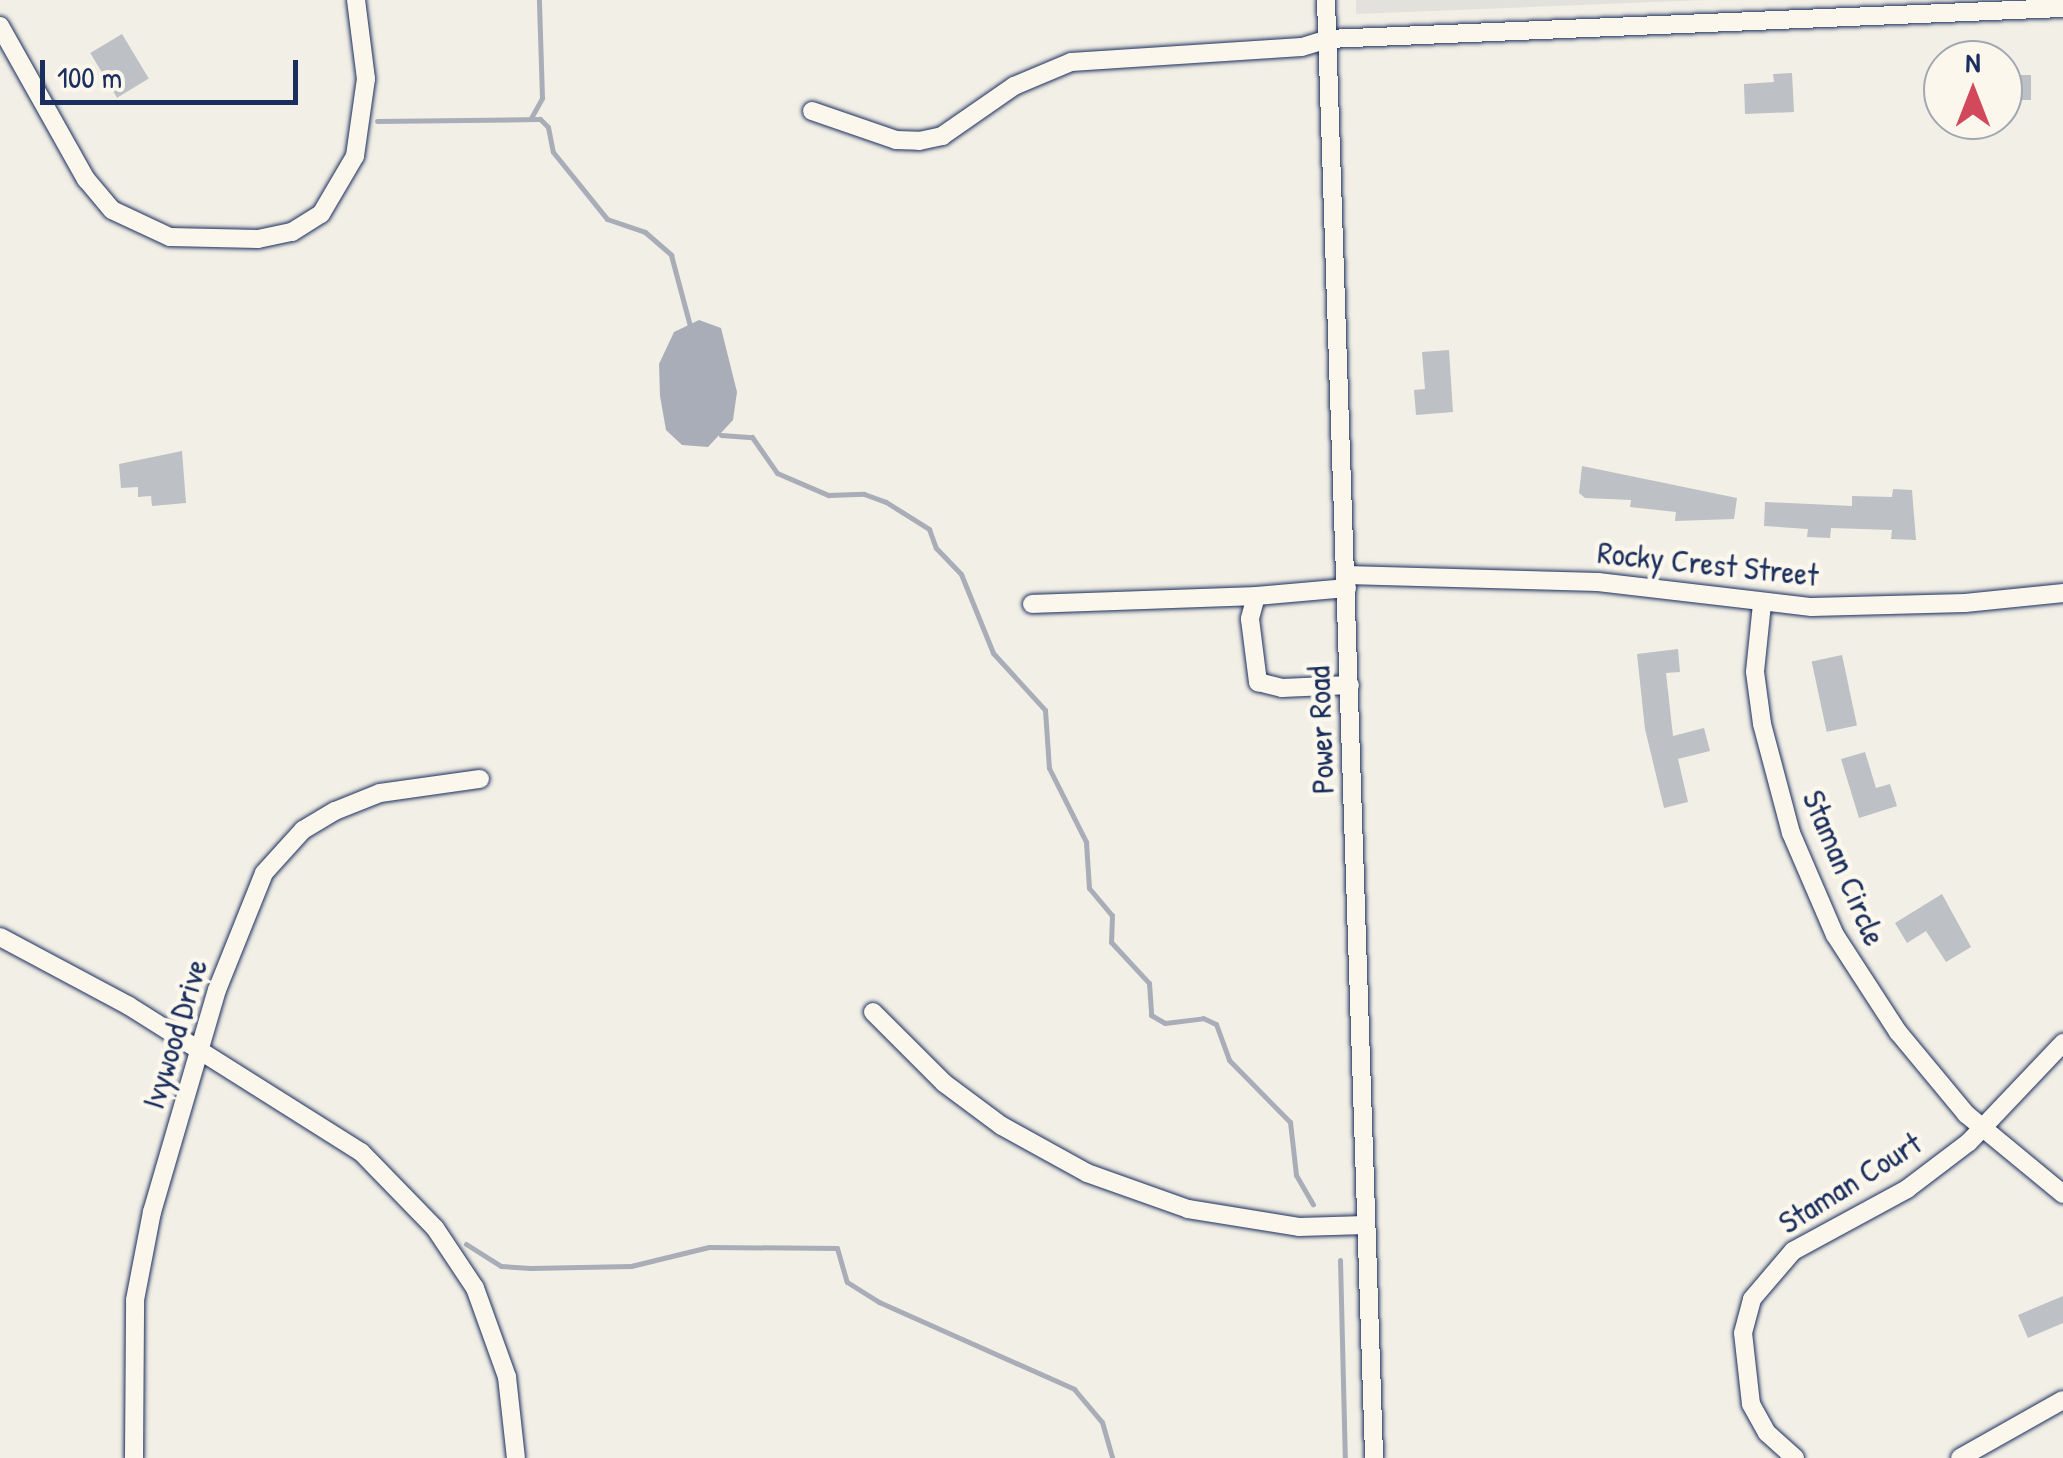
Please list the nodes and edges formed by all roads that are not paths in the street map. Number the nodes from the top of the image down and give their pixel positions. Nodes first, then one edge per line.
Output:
1 (356, 0) edge
2 (1326, 0) edge
3 (2063, 8) edge
4 (0, 26) edge
5 (1328, 38) junction
6 (812, 111) dead end
7 (1346, 581) junction
8 (2063, 592) edge
9 (1256, 596) junction
10 (1032, 604) dead end
11 (1762, 604) junction
12 (1350, 685) junction
13 (480, 779) dead end
14 (0, 937) edge
15 (873, 1012) dead end
16 (2063, 1043) edge
17 (198, 1050) junction
18 (1984, 1126) junction
19 (2063, 1194) edge
20 (1366, 1226) junction
21 (2063, 1400) edge
22 (134, 1458) edge
23 (516, 1458) edge
24 (1374, 1458) edge
25 (1795, 1458) edge
26 (1960, 1458) edge

1 - 4 street
2 - 5 street, Power Road
3 - 5 street
5 - 6 street
5 - 7 street, Power Road
7 - 9 street, Rocky Crest Street
7 - 11 street, Rocky Crest Street
7 - 12 street, Power Road
8 - 11 street, Rocky Crest Street
9 - 10 street, Rocky Crest Street
9 - 12 street
11 - 18 street, Staman Circle
12 - 20 street, Power Road
13 - 17 street, Ivywood Drive
14 - 17 street
15 - 20 street
16 - 18 street, Staman Court
17 - 22 street, Ivywood Drive
17 - 23 street
18 - 19 street, Staman Circle
18 - 25 street, Staman Court
20 - 24 street, Power Road
21 - 26 street

